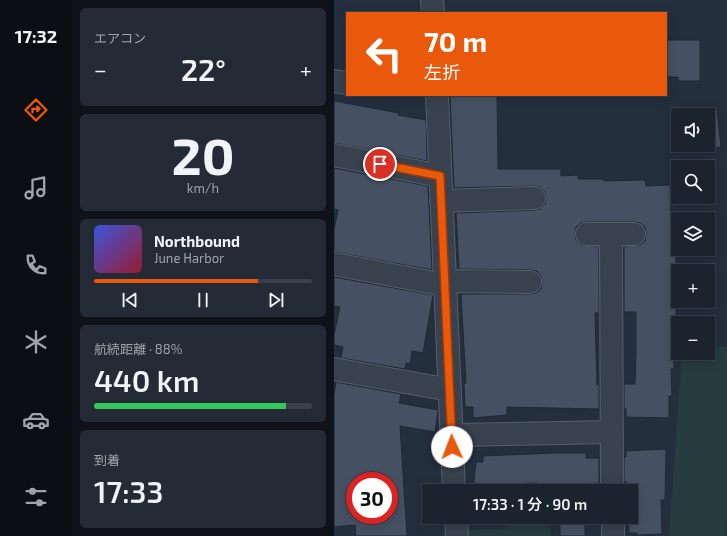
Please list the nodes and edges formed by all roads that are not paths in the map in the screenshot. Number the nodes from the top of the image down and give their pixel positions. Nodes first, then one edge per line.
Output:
1 (432, 0) edge
2 (433, 12) edge
3 (334, 81) edge
4 (346, 83) edge
5 (432, 96) edge
6 (334, 155) edge
7 (440, 176) junction
8 (534, 198) dead end
9 (441, 201) junction
10 (587, 234) dead end
11 (611, 234) junction
12 (634, 234) dead end
13 (334, 264) edge
14 (530, 282) dead end
15 (445, 283) junction
16 (334, 369) edge
17 (450, 390) junction
18 (612, 432) junction
19 (452, 435) junction
20 (454, 484) edge
21 (612, 484) edge
22 (456, 524) edge
23 (613, 524) edge
24 (457, 536) edge
25 (613, 536) edge

1 - 2 street
3 - 4 street
5 - 7 street
6 - 7 street
7 - 9 street
8 - 9 street
9 - 15 street
10 - 11 street
11 - 12 street
11 - 18 street
13 - 15 street
14 - 15 street
15 - 17 street
16 - 17 street
17 - 19 street
18 - 19 street
18 - 21 street
19 - 20 street
22 - 24 street
23 - 25 street

